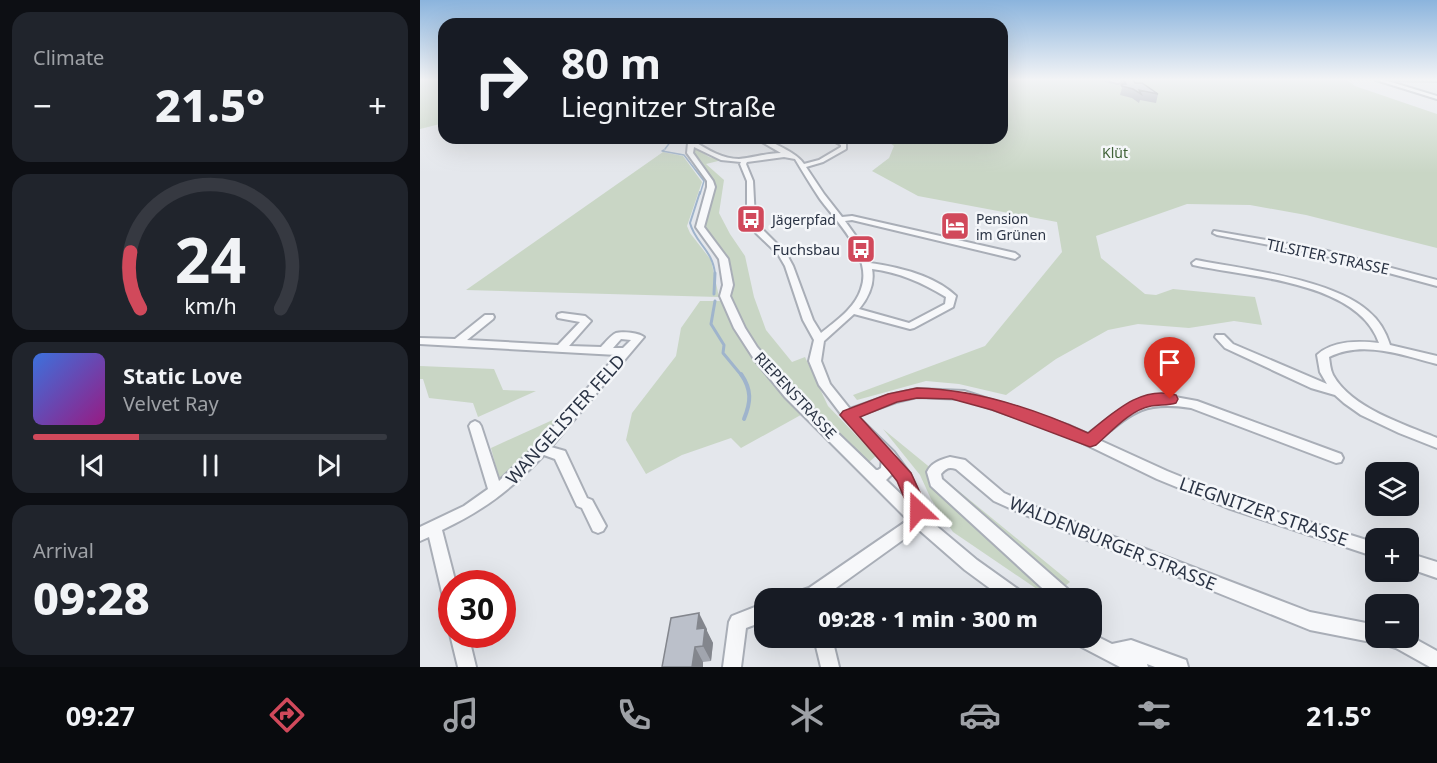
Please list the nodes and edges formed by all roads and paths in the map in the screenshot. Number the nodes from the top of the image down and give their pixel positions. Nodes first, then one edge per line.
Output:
1 (692, 144) edge
2 (697, 144) edge
3 (769, 144) edge
4 (844, 144) edge
5 (789, 155) junction
6 (745, 160) junction
7 (803, 166) junction
8 (841, 219) junction
9 (1217, 233) dead end
10 (1015, 256) dead end
11 (1196, 263) dead end
12 (868, 266) junction
13 (1437, 283) edge
14 (854, 311) junction
15 (562, 316) dead end
16 (489, 317) dead end
17 (1220, 337) dead end
18 (819, 340) junction
19 (420, 341) edge
20 (457, 343) junction
21 (561, 348) junction
22 (1386, 348) junction
23 (605, 350) junction
24 (626, 352) junction
25 (1437, 360) edge
26 (1337, 391) junction
27 (848, 415) junction
28 (475, 426) dead end
29 (1090, 441) junction
30 (1437, 442) edge
31 (542, 449) junction
32 (889, 456) junction
33 (1336, 458) dead end
34 (873, 476) junction
35 (496, 492) junction
36 (918, 521) junction
37 (598, 526) dead end
38 (427, 530) edge
39 (934, 535) junction
40 (1365, 546) edge
41 (1419, 564) edge
42 (441, 570) edge
43 (1437, 570) edge
44 (823, 588) edge
45 (1001, 588) edge
46 (1054, 588) edge
47 (754, 616) edge
48 (1365, 632) edge
49 (462, 648) edge
50 (825, 648) edge
51 (1102, 648) edge
52 (1413, 648) edge
53 (1112, 653) junction
54 (1437, 661) edge
55 (467, 667) edge
56 (732, 667) edge
57 (830, 667) edge
58 (1139, 667) edge
59 (1179, 667) edge

1 - 34 street, RIEPENSTRASSE
2 - 6 street
3 - 5 street
4 - 7 street
5 - 6 street
5 - 7 street
6 - 18 street
7 - 8 street
8 - 10 street
8 - 12 street
9 - 13 street, TILSITER STRASSE
11 - 22 street
12 - 14 street
12 - 14 street
14 - 18 street
15 - 21 street
16 - 20 street
17 - 26 street
18 - 27 street
19 - 20 street
20 - 21 street
21 - 23 street
22 - 25 street
22 - 26 street
23 - 24 street
23 - 24 street, WANGELISTER FELD
24 - 31 street, WANGELISTER FELD
26 - 30 street
27 - 29 street, LIEGNITZER STRASSE
27 - 32 street
28 - 35 street
29 - 33 street
29 - 40 street, LIEGNITZER STRASSE
31 - 35 street, WANGELISTER FELD
31 - 37 street
32 - 34 street
32 - 39 street
34 - 36 street, RIEPENSTRASSE
35 - 38 street, WANGELISTER FELD
36 - 39 street, RIEPENSTRASSE
36 - 44 street
38 - 42 street
39 - 45 street, RIEPENSTRASSE
41 - 43 street
46 - 48 street, WALDENBURGER STRASSE
47 - 56 street
49 - 55 street
50 - 57 street
51 - 53 street
52 - 54 street
53 - 58 street
53 - 59 street

